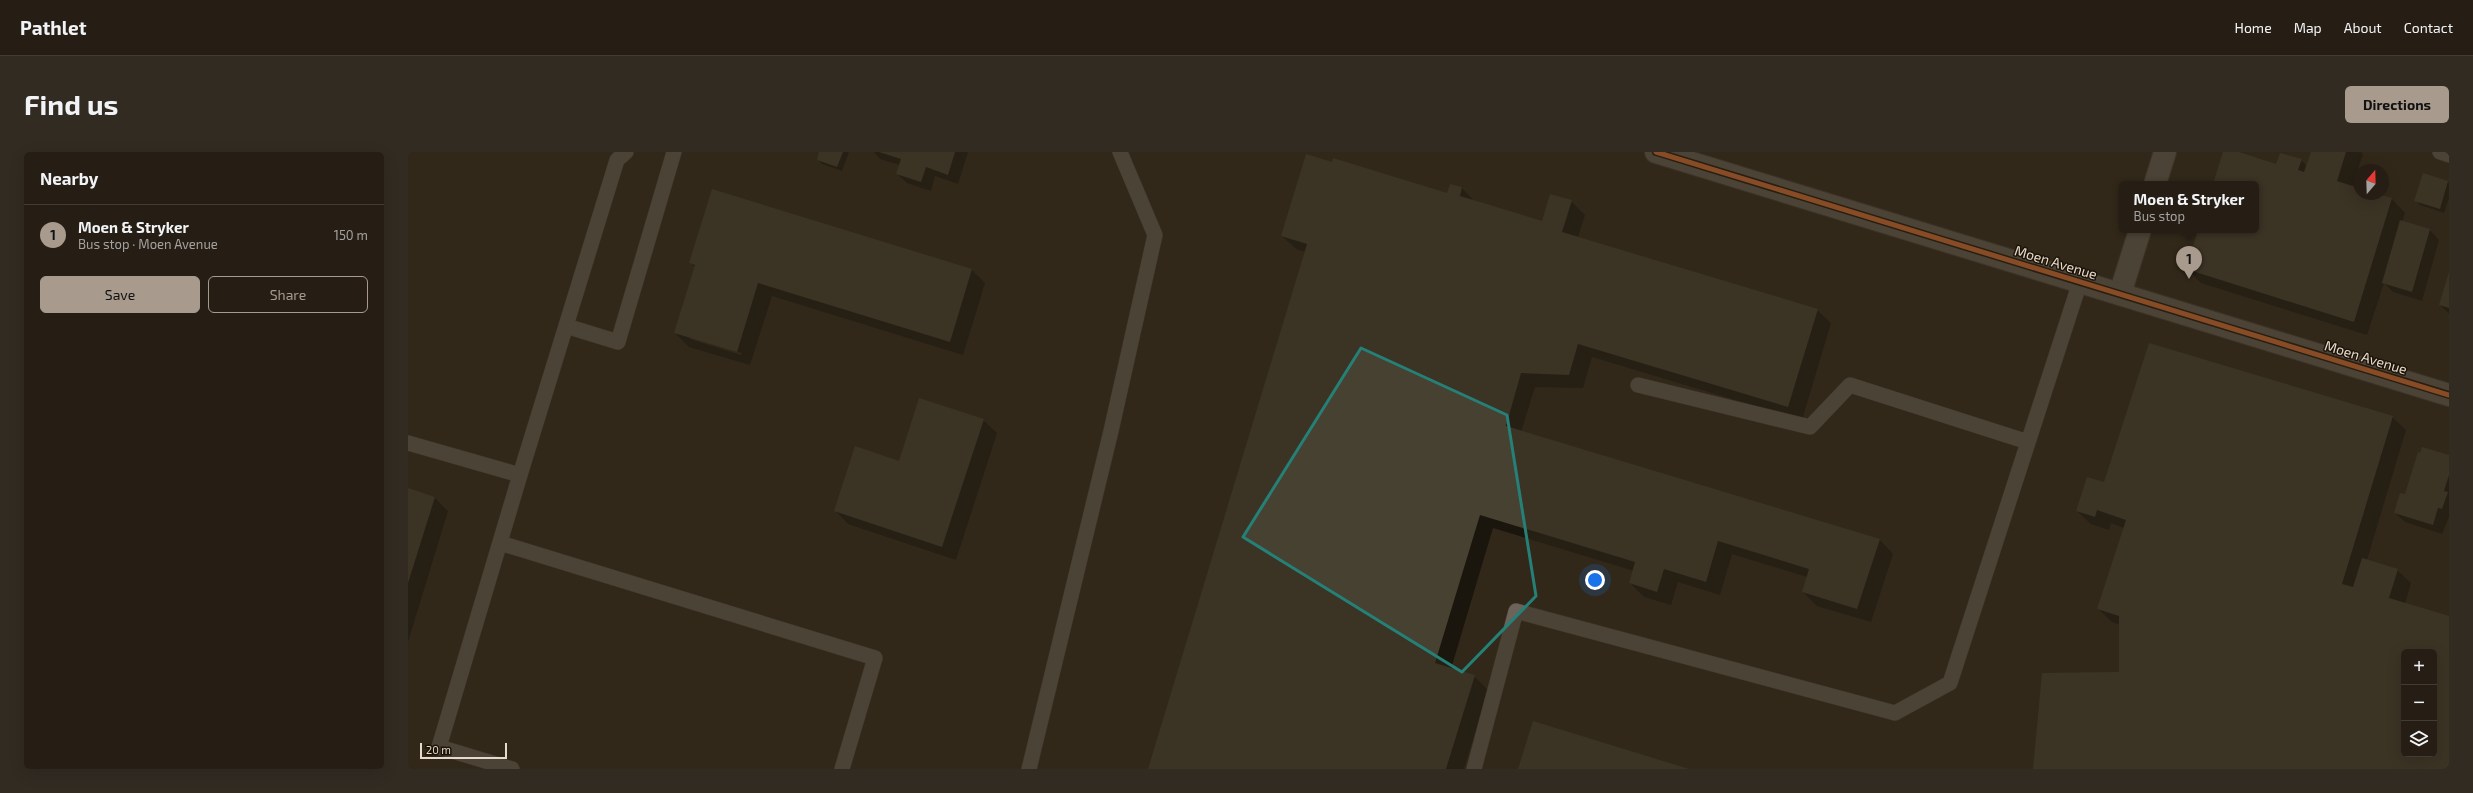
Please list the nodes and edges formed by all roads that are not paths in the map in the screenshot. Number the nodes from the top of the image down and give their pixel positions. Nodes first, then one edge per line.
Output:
1 (626, 152) edge
2 (674, 152) edge
3 (1120, 152) edge
4 (1656, 152) edge
5 (2165, 152) edge
6 (2440, 152) edge
7 (2449, 155) edge
8 (2155, 181) edge
9 (2139, 233) edge
10 (2080, 282) junction
11 (2120, 294) junction
12 (566, 326) junction
13 (1638, 385) dead end
14 (2449, 395) edge
15 (2028, 442) junction
16 (408, 443) edge
17 (520, 475) junction
18 (500, 544) junction
19 (512, 769) edge
20 (842, 769) edge
21 (1028, 769) edge
22 (1474, 769) edge

1 - 12 lane
2 - 12 lane
3 - 21 lane
4 - 10 street, Moen Avenue
5 - 8 street
6 - 7 lane
9 - 11 street
10 - 11 street, Moen Avenue
10 - 15 lane
11 - 14 street, Moen Avenue
12 - 17 lane
13 - 15 lane
15 - 22 lane
16 - 17 lane
17 - 18 lane
18 - 19 lane
18 - 20 lane

